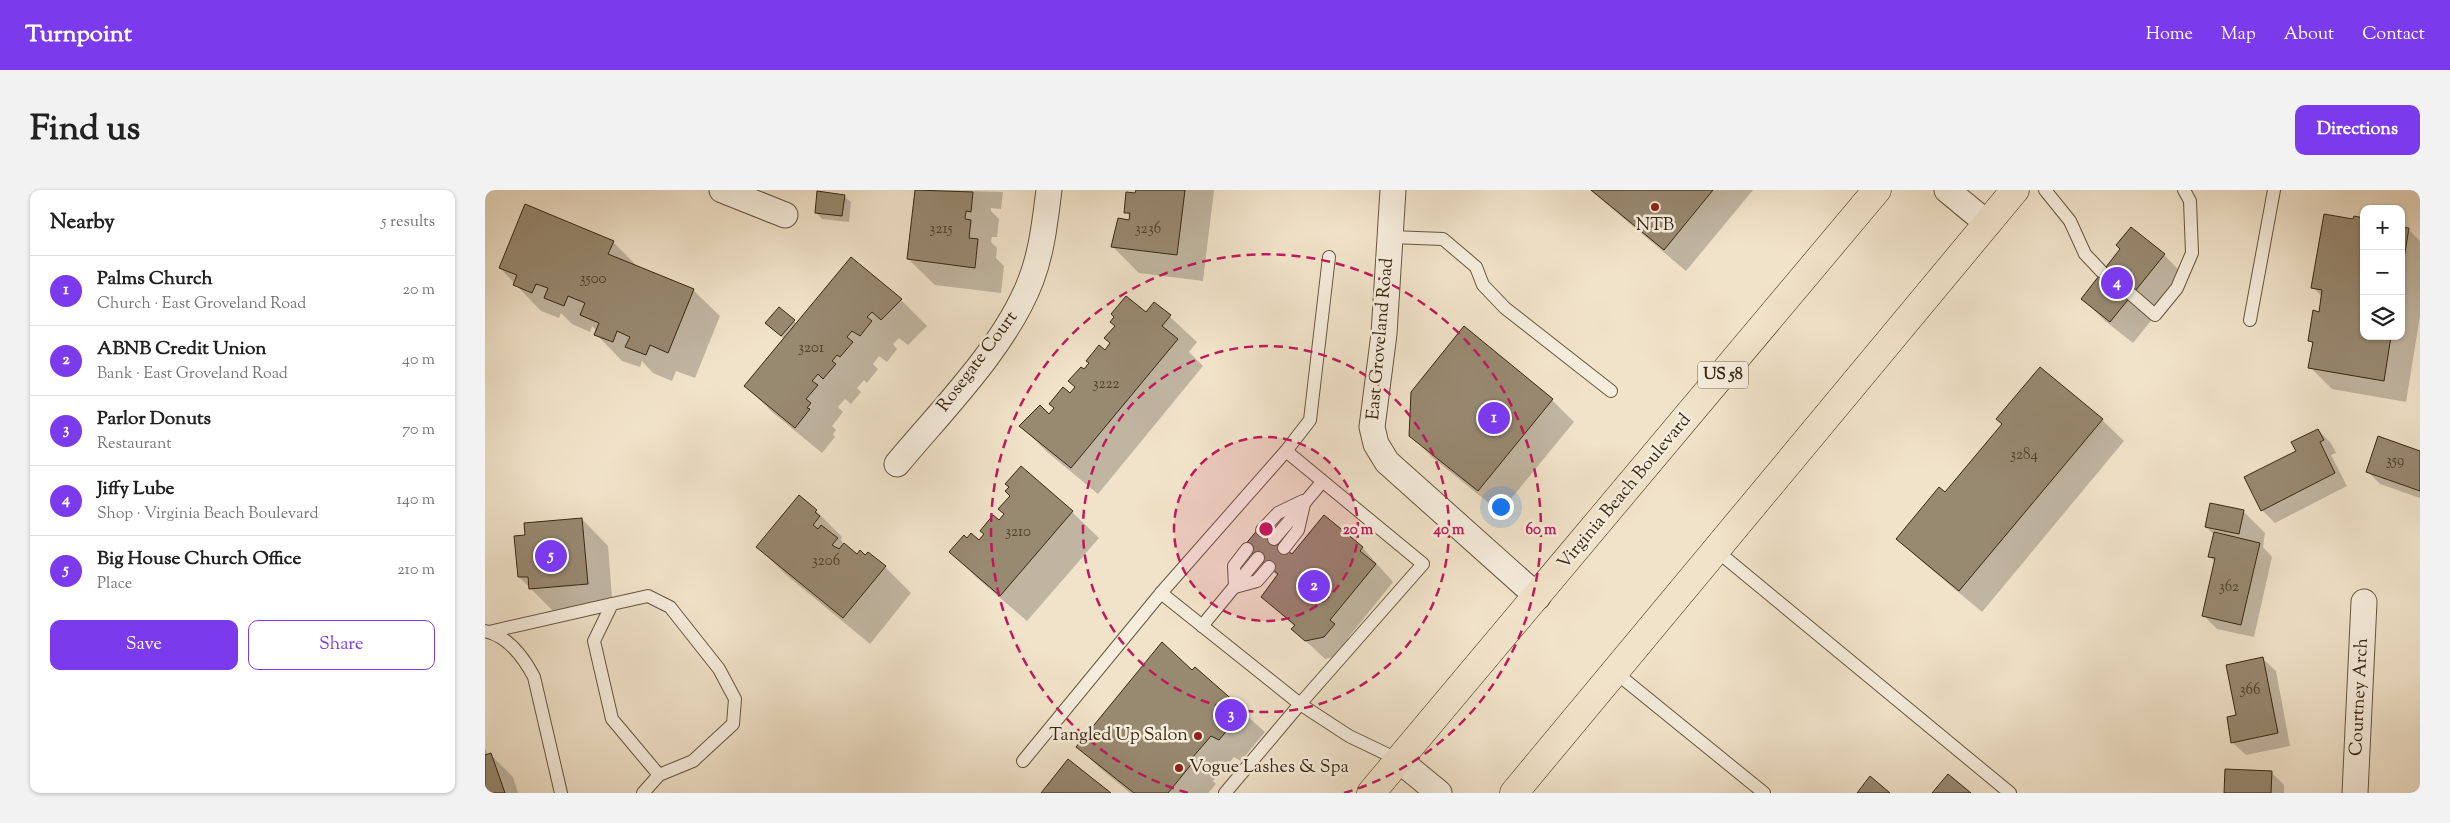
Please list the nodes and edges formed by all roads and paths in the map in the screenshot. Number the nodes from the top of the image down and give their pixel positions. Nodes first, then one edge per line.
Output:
1 (723, 190) edge
2 (1049, 190) edge
3 (1393, 190) edge
4 (1877, 190) edge
5 (1947, 190) edge
6 (2015, 190) edge
7 (2045, 190) edge
8 (2274, 190) edge
9 (2187, 196) edge
10 (785, 215) dead end
11 (1988, 224) junction
12 (1391, 237) junction
13 (1329, 258) dead end
14 (2102, 272) dead end
15 (2132, 295) dead end
16 (2250, 320) dead end
17 (1611, 391) dead end
18 (1285, 451) junction
19 (897, 464) dead end
20 (1322, 482) junction
21 (1306, 500) junction
22 (1262, 530) dead end
23 (1274, 539) dead end
24 (1284, 548) dead end
25 (1247, 549) dead end
26 (1717, 551) junction
27 (1258, 558) dead end
28 (1269, 567) dead end
29 (1235, 587) junction
30 (1161, 593) junction
31 (1538, 596) junction
32 (2364, 602) dead end
33 (612, 604) junction
34 (1203, 626) junction
35 (487, 632) edge
36 (1615, 672) junction
37 (1300, 704) junction
38 (1399, 760) junction
39 (1023, 761) dead end
40 (659, 775) junction
41 (561, 793) edge
42 (643, 793) edge
43 (1225, 793) edge
44 (1371, 793) edge
45 (1439, 793) edge
46 (1514, 793) edge
47 (1764, 793) edge
48 (2010, 793) edge
49 (2355, 793) edge

1 - 10 street
2 - 19 street, Rosegate Court
3 - 12 street, East Groveland Road
4 - 31 main road, Virginia Beach Boulevard / US 58
5 - 11 street
6 - 11 main road
7 - 14 lane
8 - 16 lane
9 - 15 lane
11 - 26 main road
12 - 17 lane
12 - 31 street, East Groveland Road
13 - 18 lane
18 - 20 lane
18 - 30 lane
20 - 21 lane
20 - 37 lane
21 - 22 lane
21 - 23 lane
21 - 24 lane
25 - 29 lane
26 - 36 main road
26 - 48 lane
27 - 29 lane
28 - 29 lane
29 - 34 lane
30 - 34 lane
30 - 39 lane
31 - 38 main road, Virginia Beach Boulevard / US 58
32 - 49 street, Courtney Arch
33 - 35 lane
33 - 40 lane
33 - 40 lane
34 - 37 lane
35 - 41 lane
36 - 46 main road
36 - 47 lane
37 - 38 lane
37 - 43 lane
38 - 44 main road, Virginia Beach Boulevard / US 58
38 - 45 street
40 - 42 lane

